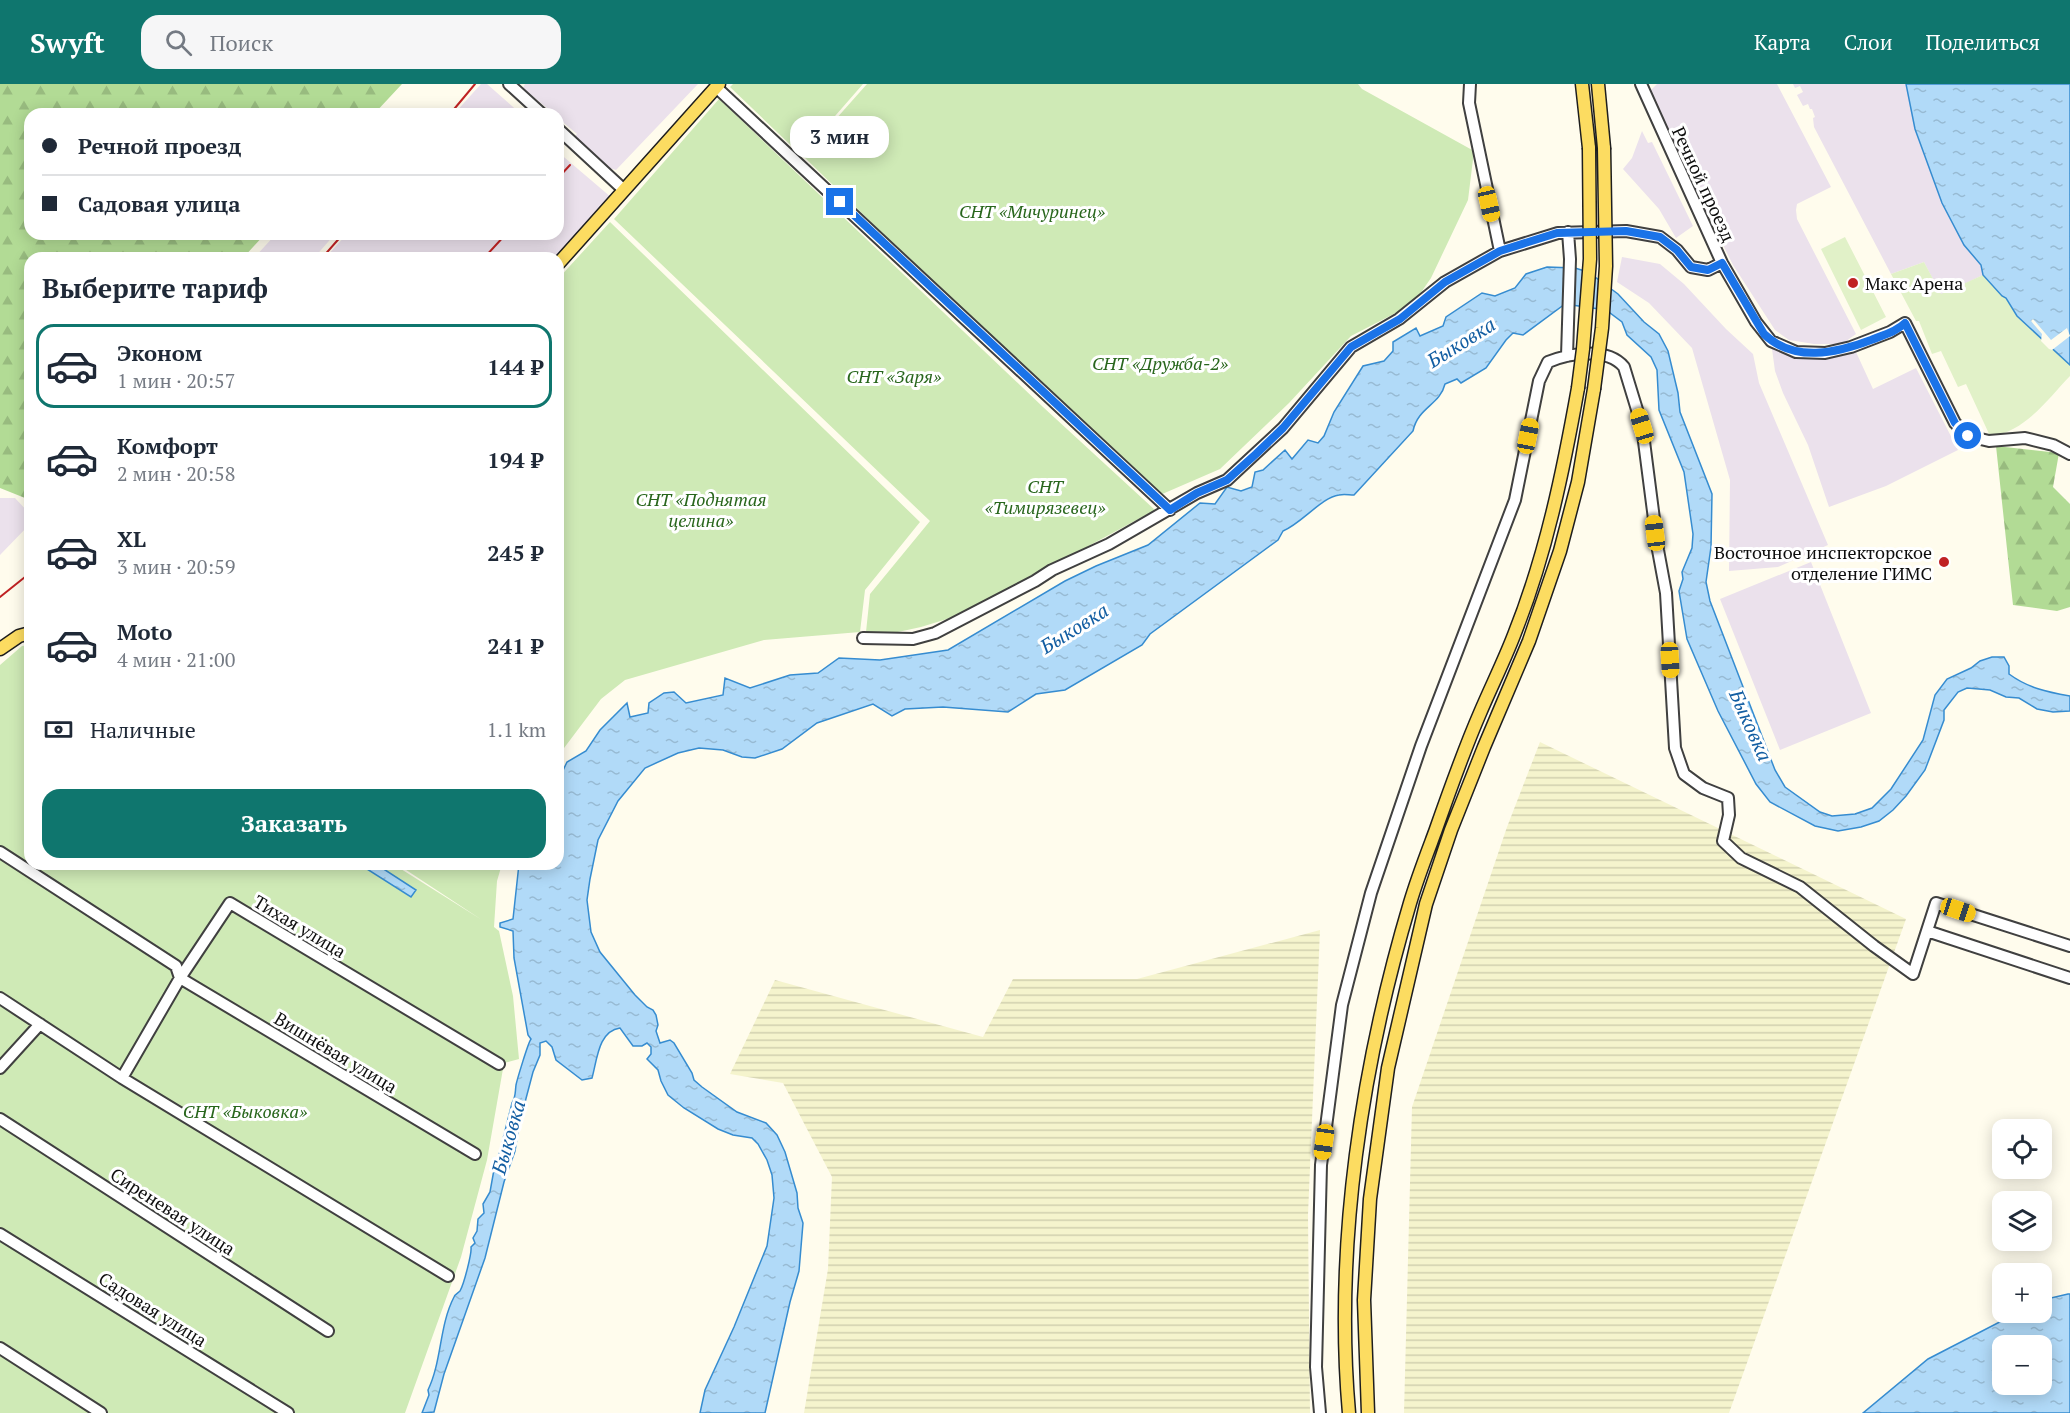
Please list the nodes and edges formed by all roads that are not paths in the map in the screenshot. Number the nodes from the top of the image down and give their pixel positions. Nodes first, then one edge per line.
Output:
1 (509, 84) edge
2 (1470, 84) edge
3 (1582, 84) edge
4 (1598, 84) edge
5 (1641, 84) edge
6 (718, 85) edge
7 (535, 108) edge
8 (564, 135) edge
9 (624, 190) junction
10 (1568, 232) junction
11 (1500, 251) junction
12 (564, 257) edge
13 (1722, 263) junction
14 (1566, 356) junction
15 (2070, 454) edge
16 (1170, 510) junction
17 (24, 635) edge
18 (863, 638) dead end
19 (0, 649) edge
20 (0, 852) edge
21 (24, 868) edge
22 (28, 870) edge
23 (1927, 931) junction
24 (2070, 946) edge
25 (180, 978) junction
26 (2070, 978) edge
27 (0, 998) edge
28 (40, 1024) junction
29 (499, 1064) dead end
30 (0, 1068) edge
31 (122, 1078) junction
32 (0, 1119) edge
33 (475, 1154) dead end
34 (0, 1233) edge
35 (448, 1276) dead end
36 (328, 1331) dead end
37 (0, 1348) edge
38 (101, 1413) edge
39 (288, 1413) edge
40 (1320, 1413) edge
41 (1349, 1413) edge
42 (1368, 1413) edge

1 - 7 street
2 - 11 street
3 - 41 main road, bridge
4 - 42 main road, bridge
5 - 13 street, Речной проезд
6 - 9 main road
6 - 16 street
8 - 9 street
9 - 12 main road
10 - 11 street
10 - 13 street
10 - 14 street
11 - 16 street
13 - 15 street, Речной проезд
14 - 23 street
14 - 40 street
16 - 18 street
17 - 19 main road
20 - 21 street, Вишнёвая улица
22 - 25 street, Вишнёвая улица
23 - 24 street
23 - 26 street
25 - 29 street, Тихая улица
25 - 31 street, Тихая улица
25 - 33 street, Вишнёвая улица
27 - 28 street
28 - 30 street
28 - 31 street
31 - 35 street
32 - 36 street, Сиреневая улица
34 - 39 street, Садовая улица
37 - 38 street

